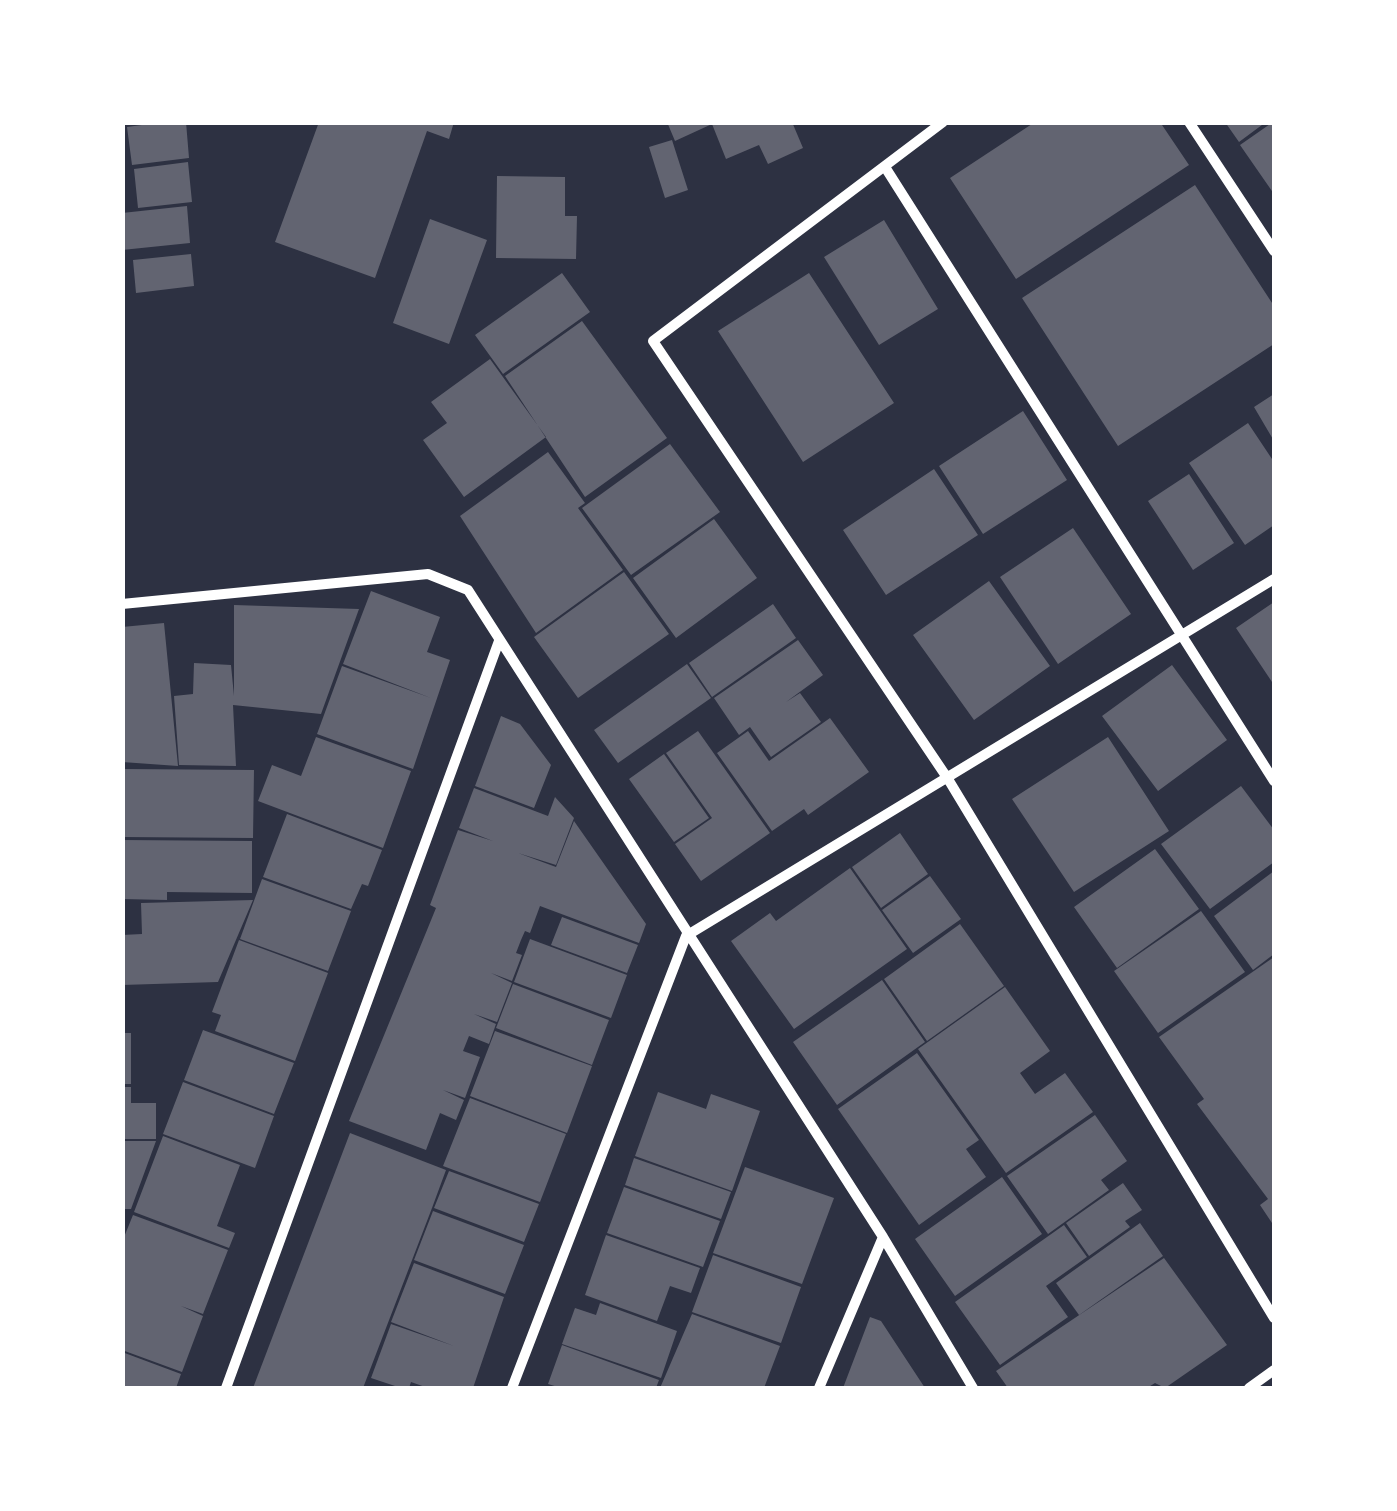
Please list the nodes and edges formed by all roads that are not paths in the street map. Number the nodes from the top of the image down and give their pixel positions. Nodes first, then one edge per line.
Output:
1 (943, 122) edge
2 (1189, 122) edge
3 (885, 167) junction
4 (1274, 251) edge
5 (1274, 579) edge
6 (122, 604) edge
7 (1180, 639) junction
8 (499, 640) junction
9 (948, 779) junction
10 (1274, 782) edge
11 (686, 936) junction
12 (883, 1237) junction
13 (1274, 1318) edge
14 (1274, 1370) edge
15 (226, 1388) edge
16 (512, 1388) edge
17 (819, 1388) edge
18 (973, 1388) edge
19 (1249, 1388) edge

1 - 3 street
2 - 4 street
3 - 7 street
3 - 9 street
5 - 7 street
6 - 8 street
7 - 9 street
7 - 10 street
8 - 11 street
8 - 15 street
9 - 11 street
9 - 13 street
11 - 12 street
11 - 16 street
12 - 17 street
12 - 18 street
14 - 19 street

